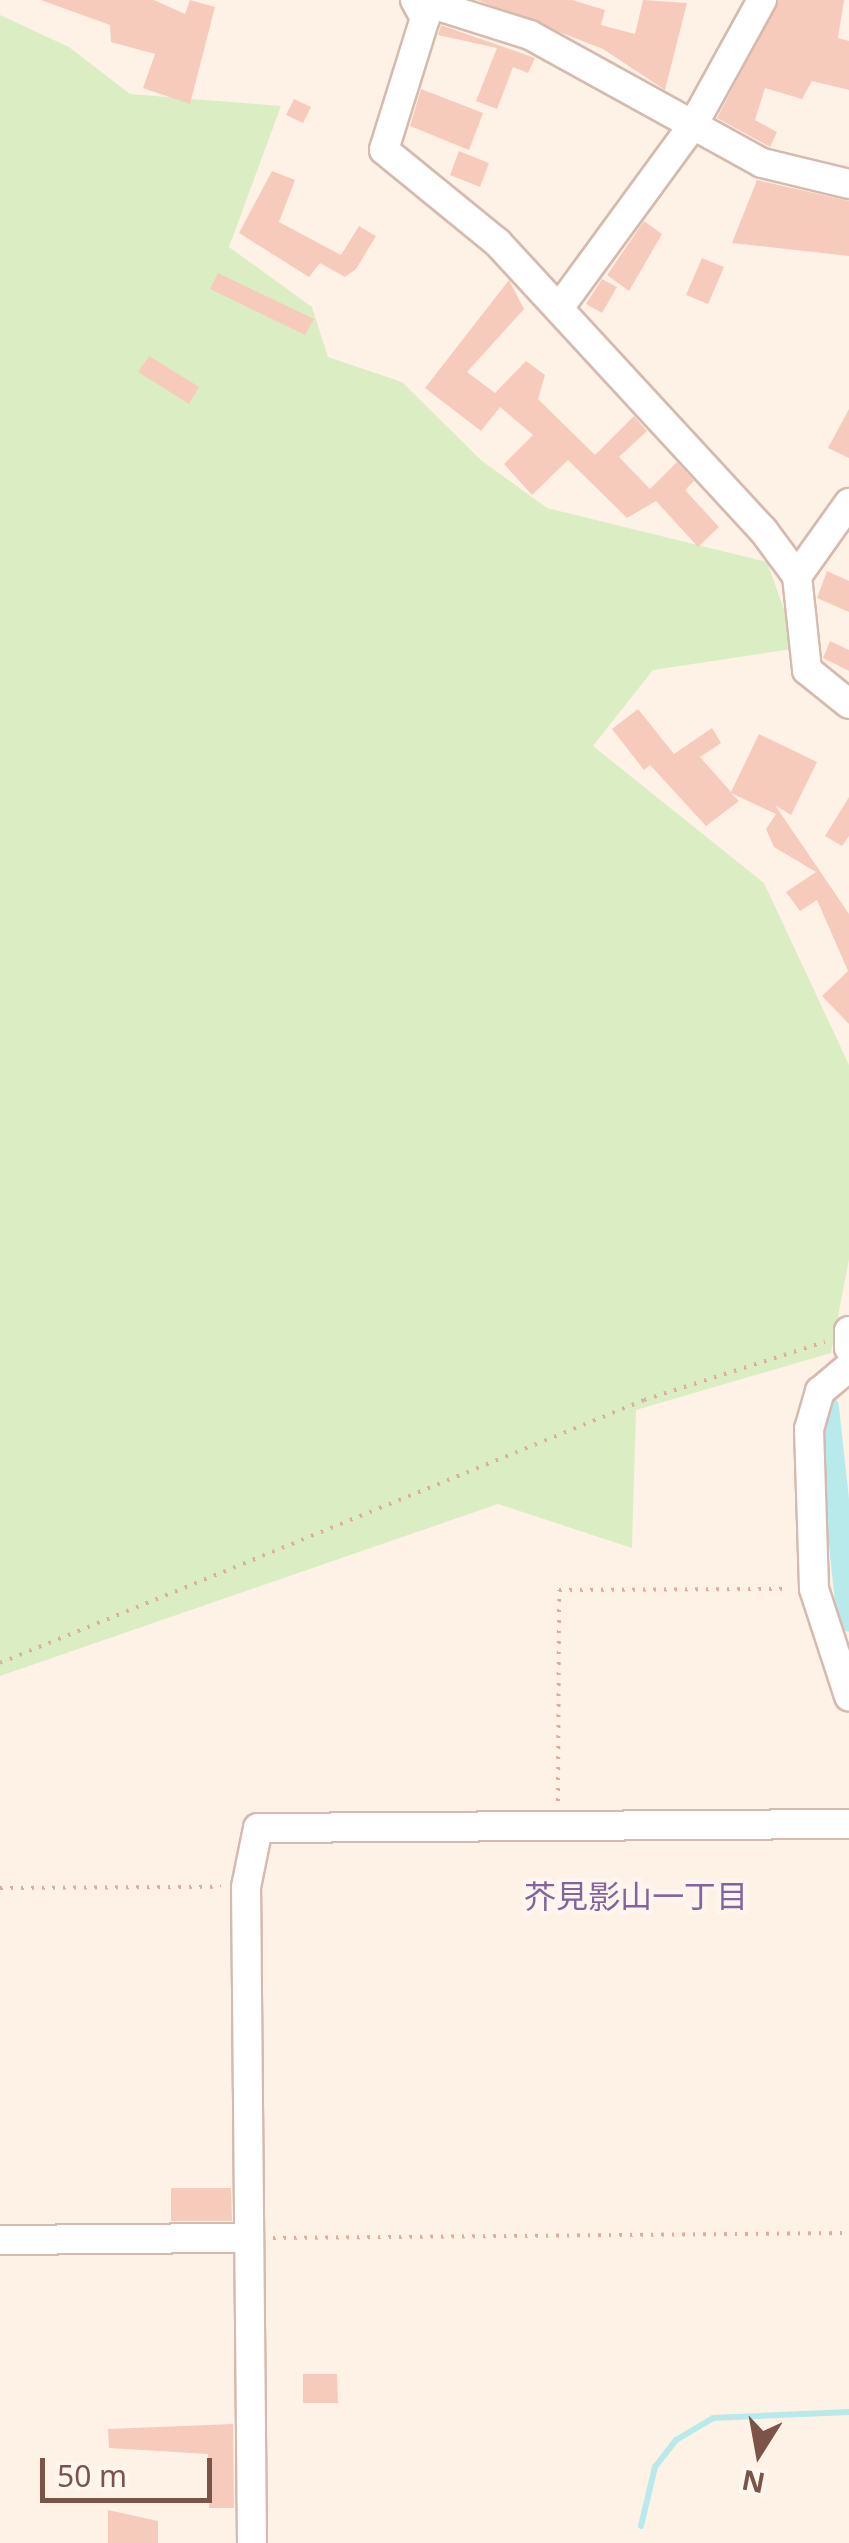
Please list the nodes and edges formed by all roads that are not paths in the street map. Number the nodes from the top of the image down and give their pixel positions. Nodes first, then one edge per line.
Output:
1 (417, 0) edge
2 (762, 0) edge
3 (694, 125) junction
4 (849, 184) edge
5 (559, 308) junction
6 (849, 503) edge
7 (798, 576) junction
8 (849, 704) edge
9 (849, 1333) edge
10 (849, 1348) edge
11 (849, 1367) edge
12 (849, 1696) edge
13 (849, 1824) edge
14 (248, 2238) junction
15 (0, 2240) edge
16 (252, 2543) edge

1 - 3 street
1 - 5 street
2 - 3 street
3 - 4 street
3 - 5 street
5 - 7 street
6 - 7 street
7 - 8 street
9 - 10 street
11 - 12 street
13 - 14 street
14 - 15 street
14 - 16 street

